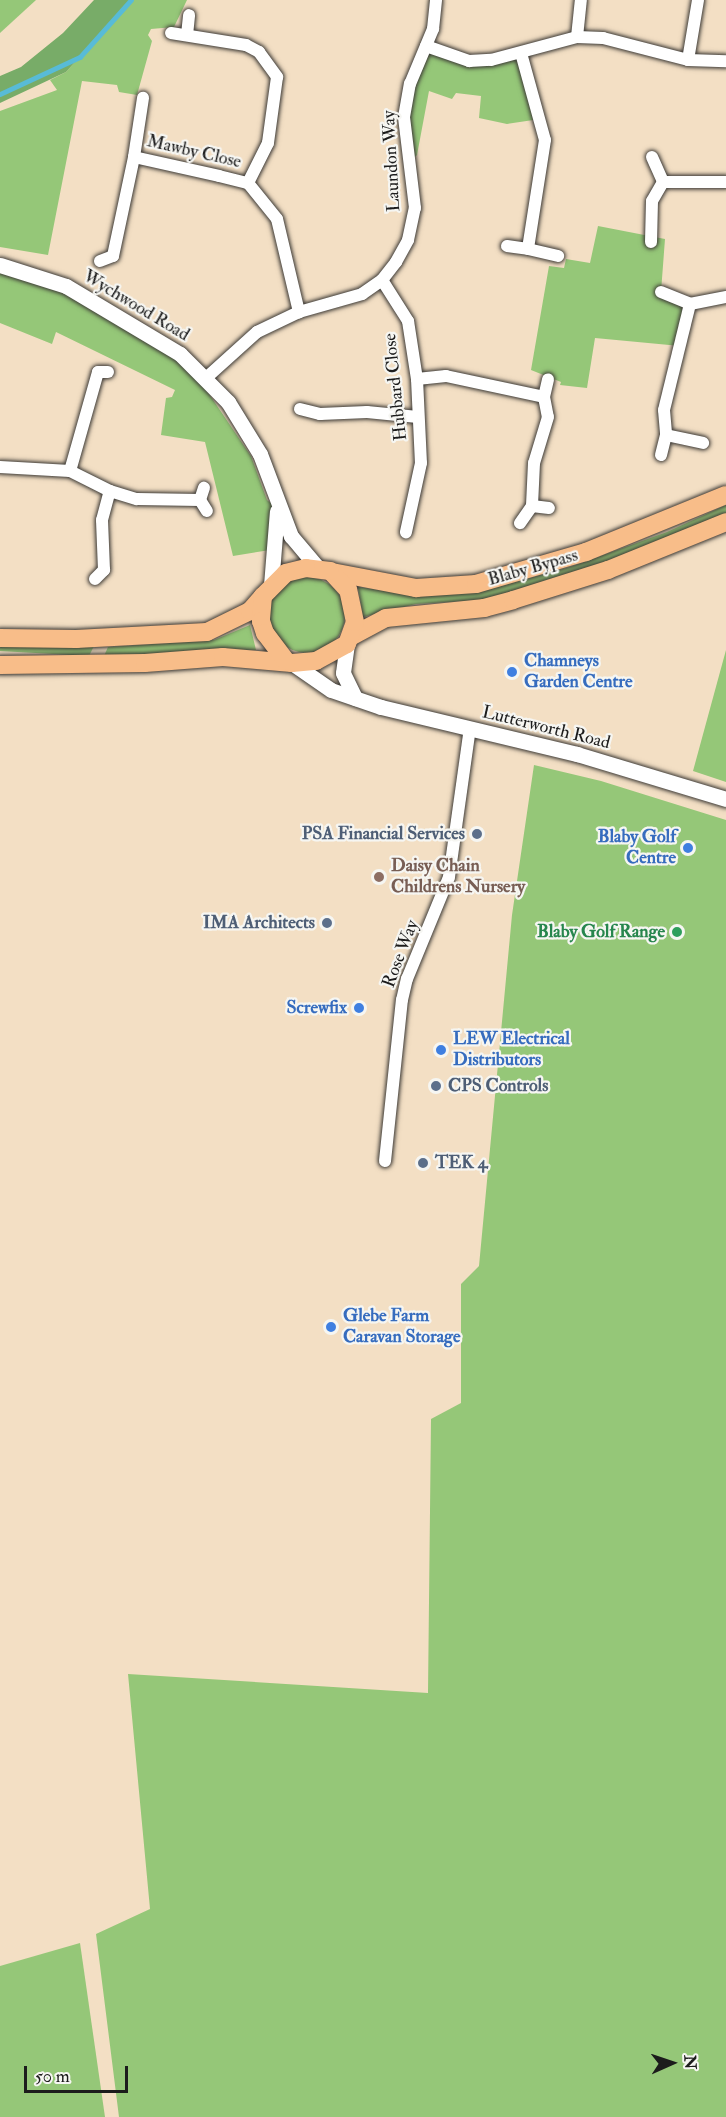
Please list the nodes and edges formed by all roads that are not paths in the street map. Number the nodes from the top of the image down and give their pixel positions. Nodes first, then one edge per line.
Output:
1 (436, 0) edge
2 (581, 0) edge
3 (698, 0) edge
4 (189, 15) dead end
5 (171, 33) dead end
6 (187, 36) junction
7 (577, 37) junction
8 (426, 46) junction
9 (521, 53) junction
10 (688, 60) junction
11 (726, 61) edge
12 (143, 98) dead end
13 (134, 157) junction
14 (652, 157) dead end
15 (663, 182) junction
16 (726, 182) edge
17 (248, 183) junction
18 (651, 242) dead end
19 (507, 246) dead end
20 (528, 249) junction
21 (558, 256) dead end
22 (100, 261) dead end
23 (0, 265) edge
24 (382, 280) junction
25 (661, 292) dead end
26 (726, 297) edge
27 (690, 304) junction
28 (299, 312) junction
29 (99, 370) dead end
30 (206, 378) junction
31 (417, 379) junction
32 (548, 379) dead end
33 (544, 397) junction
34 (300, 409) dead end
35 (418, 417) junction
36 (666, 435) junction
37 (703, 443) dead end
38 (661, 455) dead end
39 (0, 467) edge
40 (70, 471) junction
41 (110, 491) junction
42 (726, 495) edge
43 (204, 500) dead end
44 (532, 506) junction
45 (277, 508) junction
46 (549, 508) dead end
47 (726, 522) edge
48 (520, 523) dead end
49 (406, 532) dead end
50 (324, 570) junction
51 (95, 579) dead end
52 (267, 591) junction
53 (0, 638) edge
54 (349, 640) junction
55 (289, 662) junction
56 (0, 665) edge
57 (355, 698) junction
58 (470, 728) junction
59 (726, 799) edge
60 (385, 1161) dead end

1 - 8 street, Laundon Way
2 - 7 street
3 - 10 street
4 - 6 street
5 - 6 street
6 - 17 street
7 - 9 street
7 - 10 street
8 - 9 street
8 - 24 street, Laundon Way
9 - 20 street
10 - 11 street
12 - 13 street, Mawby Close
13 - 17 street, Mawby Close
13 - 22 street, Mawby Close
14 - 15 street
15 - 16 street
15 - 18 street
17 - 28 street, Mawby Close
19 - 20 street
20 - 21 street
23 - 30 street, Wychwood Road
24 - 28 street, Laundon Way
24 - 31 street, Hubbard Close
25 - 27 street
26 - 27 street
27 - 36 street
28 - 30 street, Laundon Way
29 - 40 street
30 - 45 street, Wychwood Road
31 - 33 street
31 - 35 street, Hubbard Close
32 - 33 street
33 - 44 street
34 - 35 street
35 - 49 street, Hubbard Close
36 - 37 street
36 - 38 street
39 - 40 street
40 - 41 street
41 - 43 street
41 - 51 street
42 - 50 main road, Blaby Bypass
44 - 46 street
44 - 48 street
45 - 50 street, Wychwood Road
45 - 52 street, Wychwood Road
47 - 54 main road, Blaby Bypass
50 - 52 main road
50 - 54 main road
52 - 53 main road
52 - 55 main road
54 - 55 main road
54 - 57 street
55 - 56 main road
55 - 57 street, Lutterworth Road
57 - 58 street, Lutterworth Road
58 - 59 street, Lutterworth Road
58 - 60 street, Rose Way

